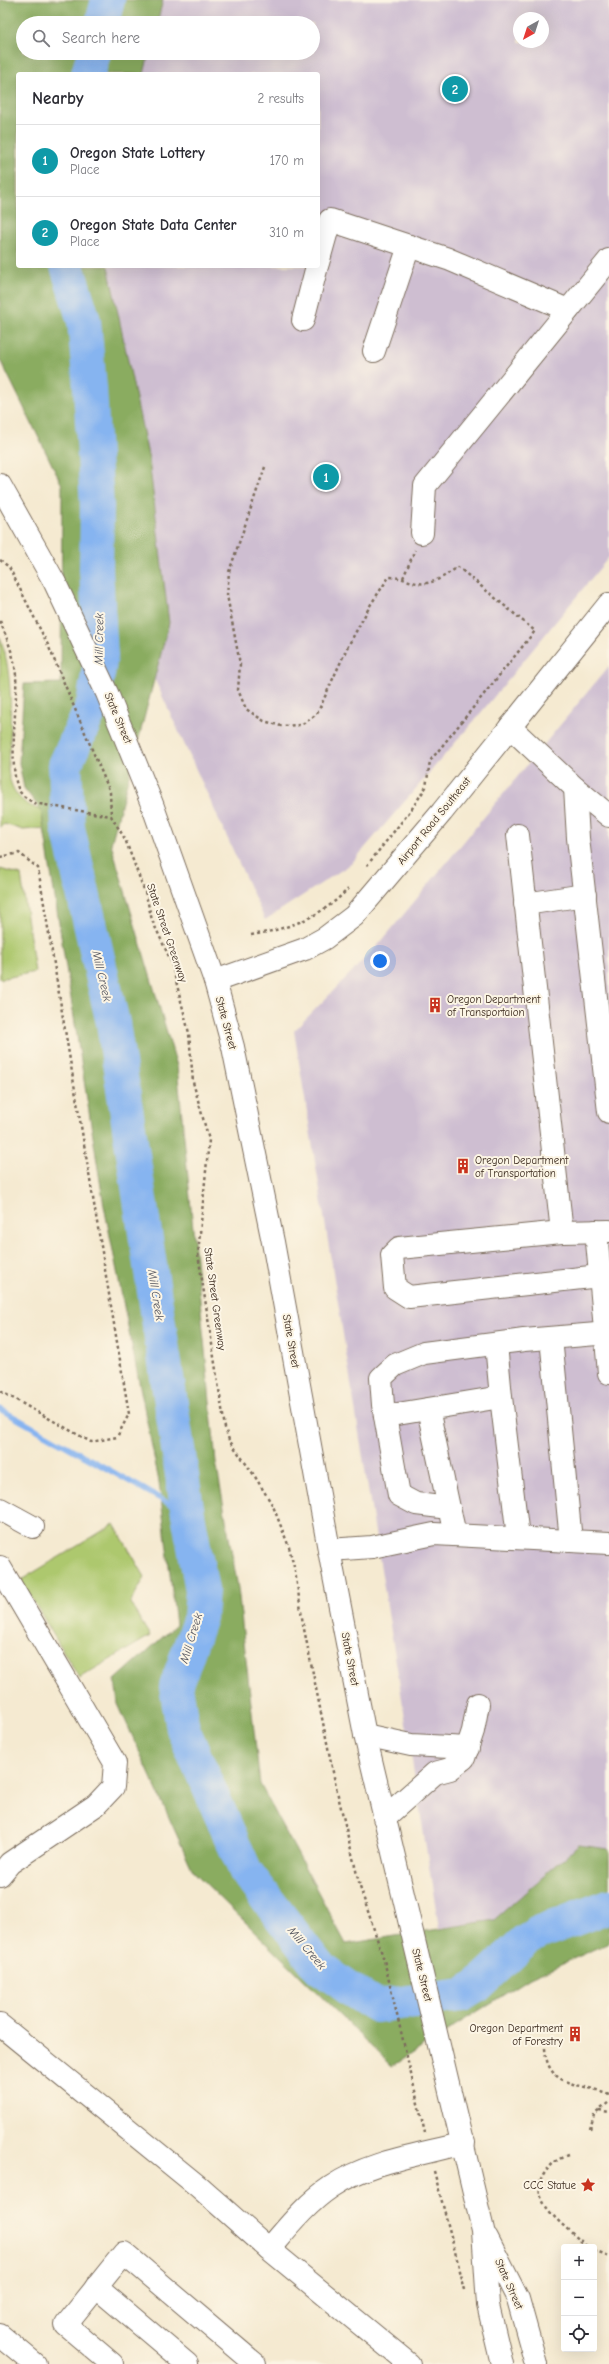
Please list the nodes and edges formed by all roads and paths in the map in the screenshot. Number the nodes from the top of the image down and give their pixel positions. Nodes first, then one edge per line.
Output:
1 (409, 246) junction
2 (320, 256) edge
3 (609, 260) edge
4 (316, 268) edge
5 (568, 310) junction
6 (303, 320) dead end
7 (374, 351) dead end
8 (265, 467) dead end
9 (0, 484) edge
10 (422, 533) joint
11 (0, 560) edge
12 (403, 578) junction
13 (609, 604) edge
14 (0, 621) edge
15 (510, 727) junction
16 (575, 788) junction
17 (111, 816) junction
18 (609, 816) edge
19 (518, 835) dead end
20 (0, 857) edge
21 (362, 873) dead end
22 (352, 885) dead end
23 (585, 895) junction
24 (525, 904) junction
25 (251, 935) dead end
26 (215, 981) junction
27 (606, 1046) edge
28 (609, 1112) edge
29 (586, 1231) edge
30 (597, 1277) edge
31 (608, 1333) edge
32 (551, 1338) junction
33 (496, 1344) junction
34 (609, 1374) edge
35 (0, 1391) edge
36 (502, 1397) junction
37 (428, 1409) junction
38 (384, 1416) junction
39 (448, 1508) junction
40 (0, 1509) edge
41 (33, 1526) dead end
42 (455, 1534) junction
43 (518, 1538) junction
44 (571, 1541) junction
45 (609, 1543) edge
46 (329, 1550) junction
47 (0, 1568) edge
48 (478, 1704) dead end
49 (365, 1735) junction
50 (468, 1748) junction
51 (384, 1818) junction
52 (0, 1875) edge
53 (0, 2025) edge
54 (545, 2048) dead end
55 (609, 2094) edge
56 (609, 2102) edge
57 (599, 2111) junction
58 (609, 2113) edge
59 (590, 2130) dead end
60 (464, 2143) junction
61 (429, 2152) junction
62 (568, 2155) dead end
63 (483, 2230) junction
64 (584, 2244) edge
65 (269, 2249) junction
66 (597, 2252) edge
67 (609, 2257) edge
68 (96, 2287) junction
69 (466, 2296) dead end
70 (0, 2335) edge
71 (34, 2364) edge
72 (112, 2364) edge
73 (187, 2364) edge
74 (254, 2364) edge
75 (409, 2364) edge
76 (502, 2364) edge
77 (536, 2364) edge

1 - 2 main road
1 - 5 main road
1 - 7 main road
3 - 5 main road
4 - 6 main road
5 - 10 main road
8 - 12 path
9 - 26 main road, State Street
10 - 12 path
11 - 17 path
12 - 21 path
13 - 15 main road, Airport Road Southeast
14 - 17 path
15 - 16 main road
15 - 26 main road, Airport Road Southeast
16 - 18 main road
16 - 23 main road
17 - 61 path, State Street Greenway
19 - 24 main road
20 - 35 path
22 - 25 path
23 - 24 main road
23 - 27 main road
24 - 29 main road
26 - 46 main road, State Street
27 - 28 main road
29 - 30 main road
29 - 30 main road
30 - 31 main road
31 - 32 main road
31 - 34 main road
32 - 33 main road
32 - 44 main road
33 - 36 main road
33 - 38 main road
36 - 37 main road
36 - 43 main road
37 - 38 main road
37 - 39 main road
38 - 39 main road
39 - 42 main road
40 - 41 main road
42 - 43 main road
42 - 46 main road
43 - 44 main road
44 - 45 main road
46 - 49 main road, State Street
47 - 52 main road
48 - 50 main road
49 - 50 main road
49 - 51 main road, State Street
50 - 51 main road
51 - 60 main road, State Street
53 - 65 main road
54 - 55 path
56 - 57 path
57 - 58 path
57 - 59 path
60 - 61 main road
60 - 63 main road, State Street
61 - 65 main road
61 - 69 path, State Street Greenway
62 - 64 path
63 - 76 main road, State Street
63 - 77 main road, State Street
65 - 75 main road
66 - 67 path
68 - 72 main road
68 - 73 main road
68 - 74 main road
70 - 71 main road

